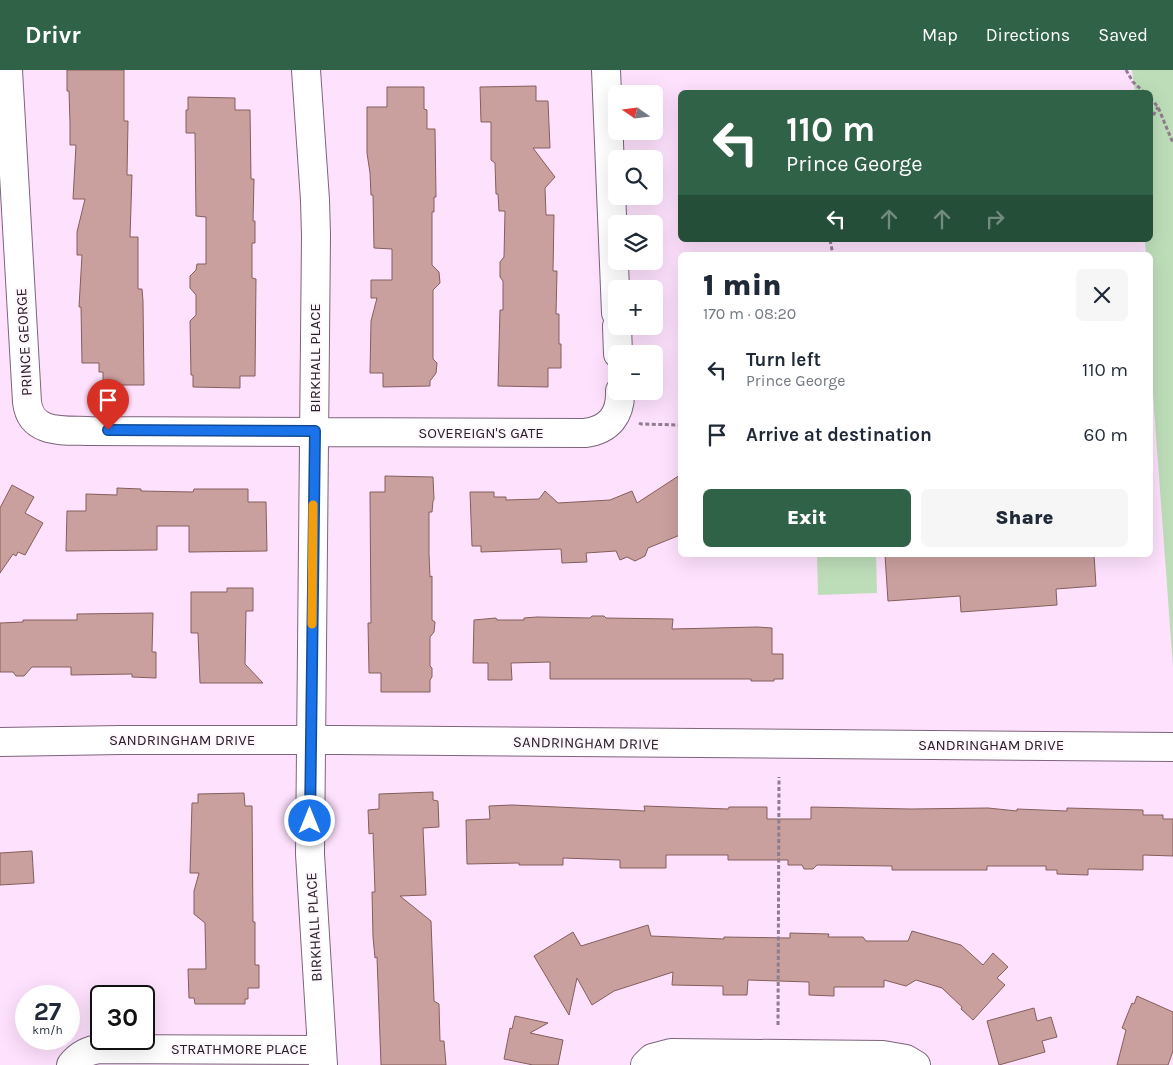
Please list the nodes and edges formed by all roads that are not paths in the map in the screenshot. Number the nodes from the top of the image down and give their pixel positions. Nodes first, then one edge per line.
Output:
1 (8, 70) edge
2 (306, 70) edge
3 (606, 70) edge
4 (615, 280) edge
5 (619, 400) edge
6 (315, 431) junction
7 (310, 740) junction
8 (0, 742) edge
9 (1173, 747) edge
10 (322, 1057) edge
11 (71, 1065) edge
12 (645, 1065) edge
13 (916, 1065) edge

1 - 6 street, PRINCE GEORGE
2 - 6 street, BIRKHALL PLACE
3 - 4 street
5 - 6 street, SOVEREIGN'S GATE
6 - 7 street, BIRKHALL PLACE
7 - 8 street, SANDRINGHAM DRIVE
7 - 9 street, SANDRINGHAM DRIVE
7 - 10 street, BIRKHALL PLACE
10 - 11 street, STRATHMORE PLACE
12 - 13 street

